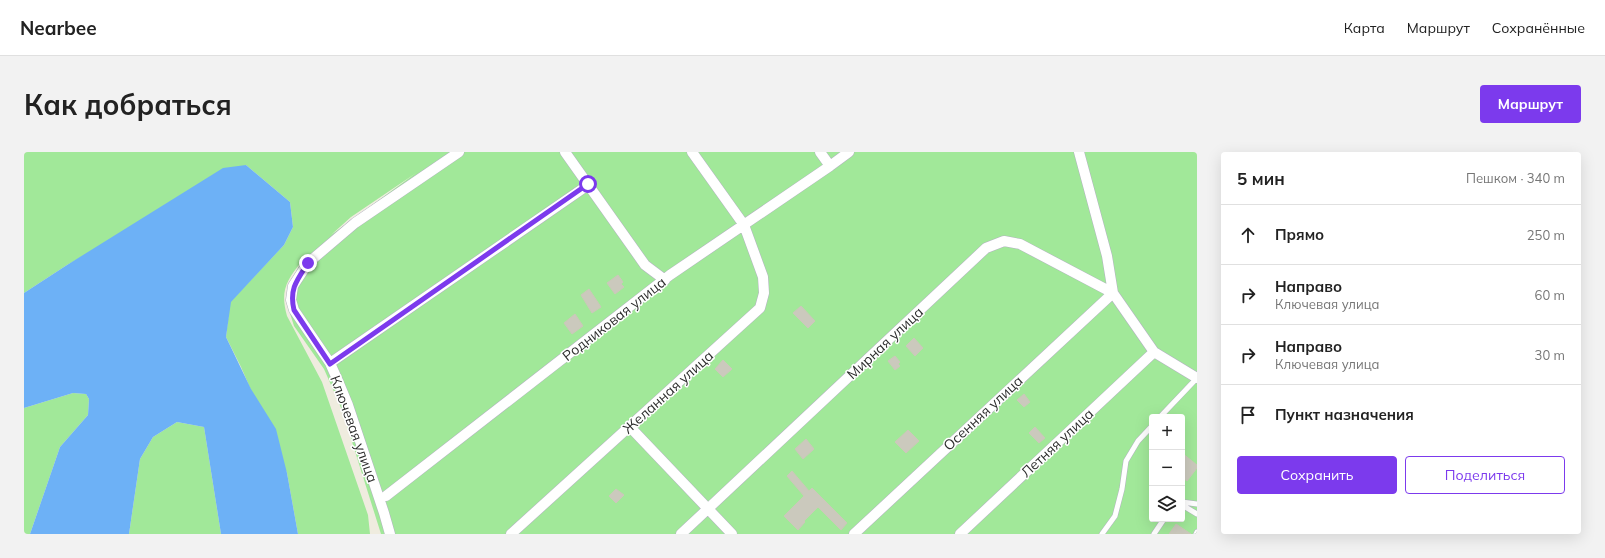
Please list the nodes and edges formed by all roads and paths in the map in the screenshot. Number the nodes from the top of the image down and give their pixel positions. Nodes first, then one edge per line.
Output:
1 (459, 152) edge
2 (565, 152) edge
3 (692, 152) edge
4 (820, 152) edge
5 (849, 152) edge
6 (1078, 152) edge
7 (830, 166) junction
8 (588, 184) junction
9 (744, 226) junction
10 (665, 280) junction
11 (1113, 293) junction
12 (1154, 352) junction
13 (330, 364) junction
14 (1197, 378) edge
15 (1163, 414) edge
16 (630, 427) junction
17 (1149, 429) edge
18 (386, 496) dead end
19 (1185, 504) edge
20 (1197, 504) edge
21 (1185, 506) edge
22 (708, 509) junction
23 (1197, 514) edge
24 (1162, 522) edge
25 (390, 534) edge
26 (511, 534) edge
27 (681, 534) edge
28 (732, 534) edge
29 (854, 534) edge
30 (960, 534) edge
31 (1102, 534) edge
32 (1154, 534) edge

1 - 13 street, Ключевая улица
2 - 8 street
3 - 9 street, Желанная улица
4 - 7 street
5 - 7 street, Родниковая улица
6 - 11 street
7 - 9 street, Родниковая улица
8 - 10 street
8 - 13 street
9 - 10 street, Родниковая улица
9 - 16 street, Желанная улица
10 - 18 street, Родниковая улица
11 - 12 street
11 - 22 street, Мирная улица
11 - 29 street, Осенняя улица
12 - 14 street
12 - 30 street, Летняя улица
13 - 25 street, Ключевая улица
14 - 15 lane
16 - 22 street
16 - 26 street, Желанная улица
17 - 31 lane
19 - 20 lane
21 - 23 lane
22 - 27 street, Мирная улица
22 - 28 street
24 - 32 lane

